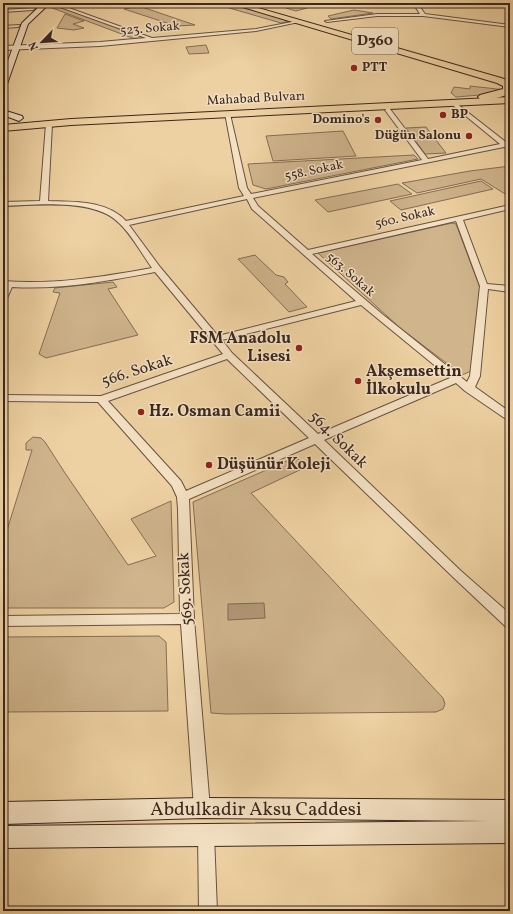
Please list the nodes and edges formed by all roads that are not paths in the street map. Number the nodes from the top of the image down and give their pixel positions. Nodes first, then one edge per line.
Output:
1 (41, 3) edge
2 (46, 3) edge
3 (51, 3) edge
4 (233, 3) edge
5 (242, 3) edge
6 (256, 3) edge
7 (415, 3) edge
8 (33, 9) junction
9 (3, 11) edge
10 (422, 15) junction
11 (322, 20) junction
12 (301, 21) junction
13 (18, 26) junction
14 (510, 26) edge
15 (3, 27) edge
16 (350, 28) dead end
17 (152, 39) junction
18 (9, 47) edge
19 (3, 62) edge
20 (496, 79) junction
21 (509, 80) edge
22 (3, 84) edge
23 (483, 97) junction
24 (508, 99) edge
25 (451, 101) junction
26 (415, 104) junction
27 (388, 110) junction
28 (3, 112) edge
29 (228, 116) junction
30 (3, 118) edge
31 (19, 118) junction
32 (67, 119) junction
33 (48, 124) junction
34 (3, 128) edge
35 (508, 146) edge
36 (426, 160) junction
37 (248, 197) junction
38 (44, 203) junction
39 (3, 204) edge
40 (510, 207) edge
41 (456, 218) junction
42 (124, 224) junction
43 (306, 253) junction
44 (157, 269) junction
45 (6, 284) edge
46 (484, 286) junction
47 (510, 289) edge
48 (3, 298) edge
49 (361, 302) junction
50 (215, 339) junction
51 (230, 355) junction
52 (456, 379) junction
53 (469, 389) junction
54 (3, 398) edge
55 (101, 399) junction
56 (510, 417) edge
57 (316, 440) junction
58 (183, 497) junction
59 (187, 619) junction
60 (3, 621) edge
61 (510, 622) edge
62 (202, 808) junction
63 (510, 811) edge
64 (3, 813) edge
65 (510, 832) edge
66 (206, 835) junction
67 (3, 838) edge
68 (208, 911) edge

1 - 8 main road
2 - 18 main road
3 - 17 street
4 - 12 highway
5 - 12 highway, D360
6 - 11 highway, D360
7 - 10 street
8 - 9 street
8 - 13 main road
10 - 11 street
10 - 14 street
11 - 16 highway
11 - 21 highway, D360
12 - 17 street, 523. Sokak
12 - 20 highway
12 - 21 highway, D360
13 - 15 street
13 - 18 main road
17 - 18 street, 523. Sokak
18 - 19 main road
18 - 22 main road
20 - 21 highway
20 - 23 highway
23 - 24 main road, Mahabad Bulvarı
23 - 25 main road, Mahabad Bulvarı
24 - 25 main road, Mahabad Bulvarı
25 - 26 main road, Mahabad Bulvarı
25 - 32 main road, Mahabad Bulvarı
25 - 35 street
26 - 27 main road
26 - 29 main road, Mahabad Bulvarı
27 - 29 main road
27 - 36 street
28 - 31 main road
29 - 32 main road
29 - 37 street, 563. Sokak
30 - 31 main road, Mahabad Bulvarı
31 - 32 main road, Mahabad Bulvarı
32 - 33 main road, Mahabad Bulvarı
33 - 34 main road, Mahabad Bulvarı
33 - 38 street
35 - 36 street, 558. Sokak
36 - 37 street, 558. Sokak
37 - 42 street, 558. Sokak
37 - 43 street, 563. Sokak
38 - 39 street, 564. Sokak
38 - 42 street, 564. Sokak
40 - 41 street, 560. Sokak
41 - 43 street, 560. Sokak
41 - 46 street
42 - 44 street, 564. Sokak
43 - 49 street, 563. Sokak
44 - 45 street
44 - 50 street, 564. Sokak
45 - 48 street
46 - 47 street
46 - 53 street
49 - 50 street
49 - 52 street, 563. Sokak
50 - 51 street, 564. Sokak
51 - 55 street, 566. Sokak
51 - 57 street, 564. Sokak
52 - 53 street, 563. Sokak
52 - 57 street
53 - 56 street, 563. Sokak
54 - 55 street, 566. Sokak
55 - 58 street, 569. Sokak
57 - 58 street
57 - 61 street, 564. Sokak
58 - 59 street, 569. Sokak
59 - 60 street
59 - 62 street, 569. Sokak
62 - 63 main road, Abdulkadir Aksu Caddesi
62 - 64 main road, Abdulkadir Aksu Caddesi
65 - 66 main road, Abdulkadir Aksu Caddesi
66 - 67 main road, Abdulkadir Aksu Caddesi
66 - 68 street

